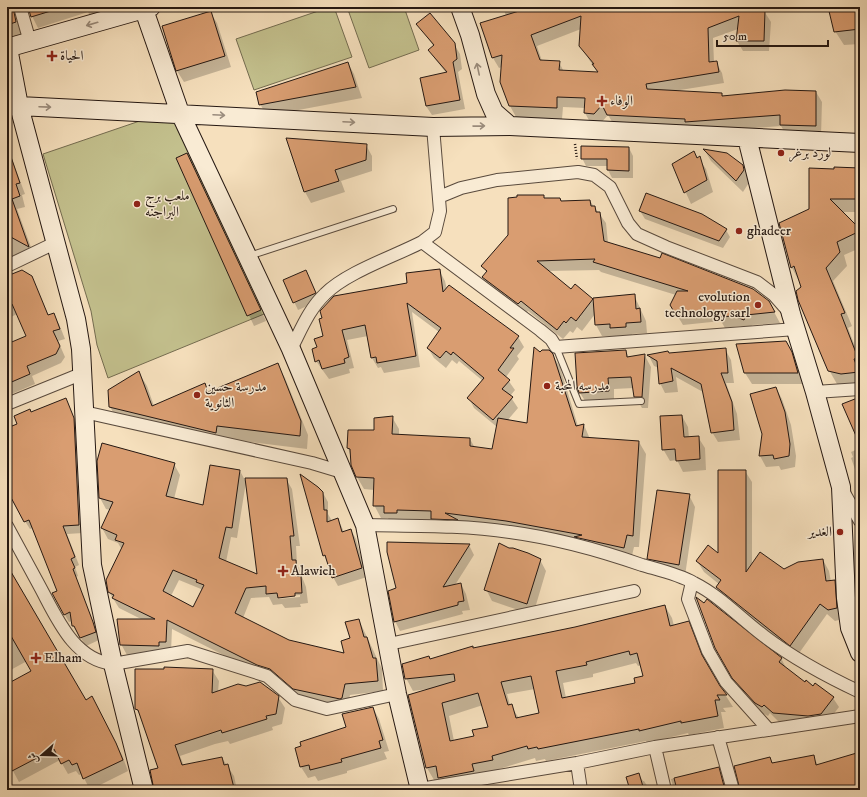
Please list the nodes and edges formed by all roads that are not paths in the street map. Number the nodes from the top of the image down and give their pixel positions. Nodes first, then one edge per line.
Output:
1 (20, 7) edge
2 (460, 7) edge
3 (146, 8) edge
4 (30, 42) junction
5 (8, 48) edge
6 (13, 104) edge
7 (180, 113) junction
8 (510, 126) junction
9 (433, 127) junction
10 (747, 138) junction
11 (860, 143) edge
12 (439, 197) junction
13 (393, 209) dead end
14 (422, 242) junction
15 (56, 243) junction
16 (248, 257) junction
17 (7, 266) edge
18 (794, 322) junction
19 (556, 347) junction
20 (291, 349) junction
21 (81, 374) junction
22 (860, 388) edge
23 (815, 392) junction
24 (641, 400) dead end
25 (7, 404) edge
26 (84, 412) junction
27 (342, 472) junction
28 (841, 487) junction
29 (860, 521) edge
30 (365, 525) junction
31 (7, 526) edge
32 (692, 582) junction
33 (634, 591) dead end
34 (389, 644) junction
35 (860, 653) edge
36 (113, 664) junction
37 (860, 692) edge
38 (398, 694) junction
39 (860, 716) edge
40 (769, 730) junction
41 (718, 737) junction
42 (655, 747) junction
43 (577, 763) junction
44 (144, 790) edge
45 (420, 790) edge
46 (581, 790) edge
47 (665, 790) edge
48 (733, 790) edge

1 - 4 street
8 -> 2 street
3 -> 4 street
3 - 7 street
4 - 5 street
5 - 6 street
6 -> 7 street
6 - 15 street
7 -> 9 street
7 - 16 street
9 -> 8 street
8 - 10 street
9 - 12 street
10 - 11 street
10 - 18 street
12 - 14 street
12 - 18 street
13 - 16 lane
14 - 19 street
14 - 20 street
15 - 17 street
15 - 21 street
16 - 20 street
18 - 19 street
18 - 23 street
19 - 24 lane
20 - 27 street
21 - 25 street
21 - 26 street
22 - 23 street
23 - 28 street
26 - 27 street
26 - 36 street
27 - 30 street
28 - 29 street
28 - 35 street
30 - 32 street
30 - 34 street
31 - 36 street
32 - 37 street
32 - 40 street
33 - 34 street
34 - 38 street
36 - 38 street
36 - 44 street
38 - 45 street
39 - 40 street
40 - 41 street
41 - 42 street
41 - 48 street
42 - 43 street
42 - 47 street
43 - 45 street
43 - 46 street

